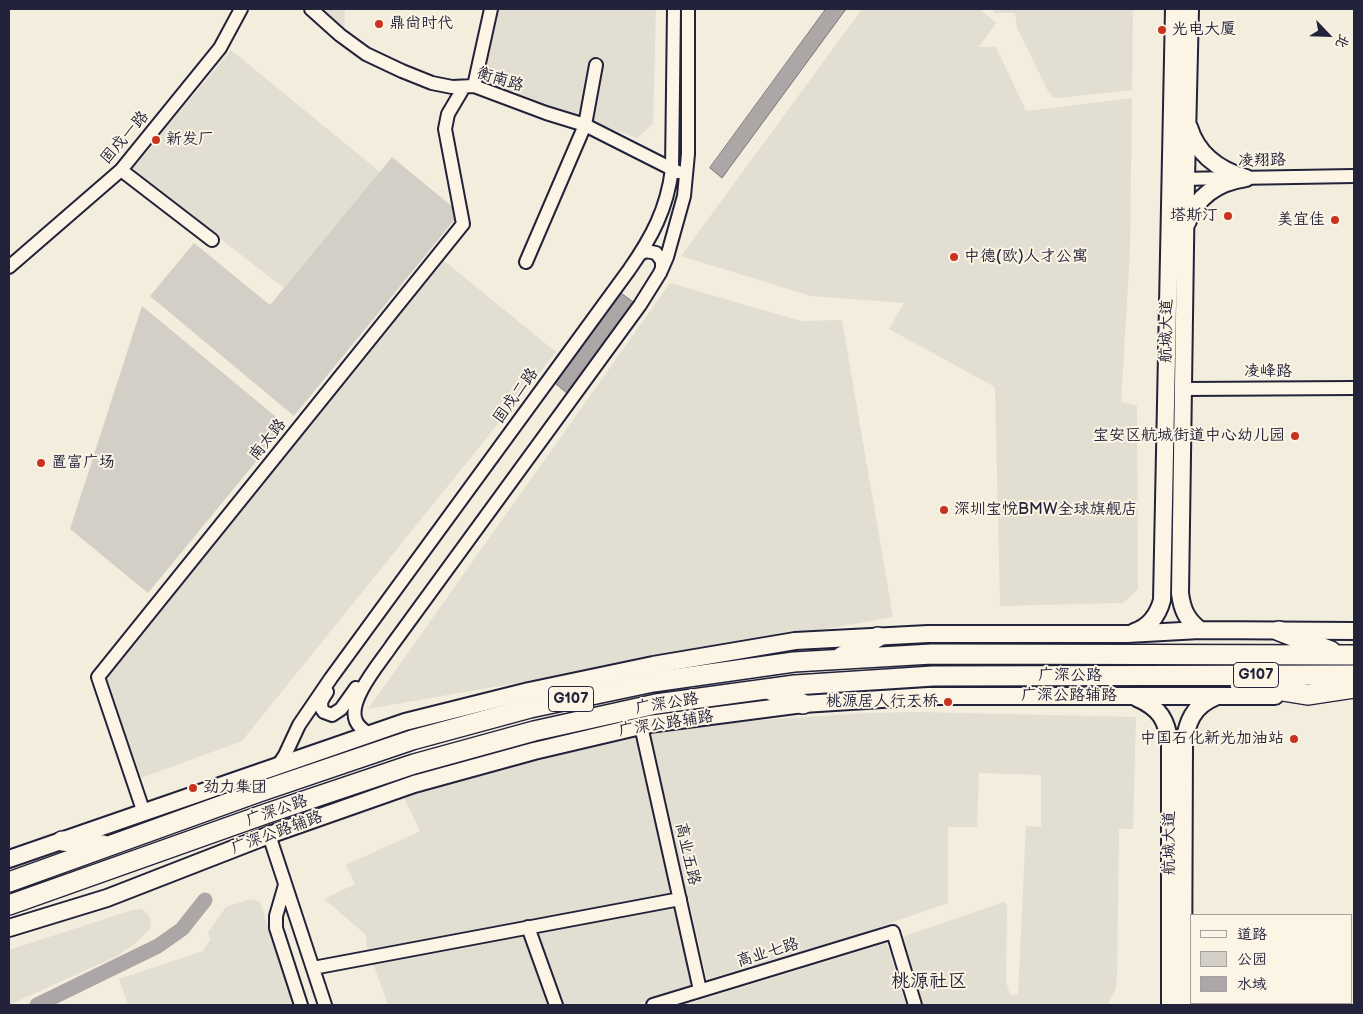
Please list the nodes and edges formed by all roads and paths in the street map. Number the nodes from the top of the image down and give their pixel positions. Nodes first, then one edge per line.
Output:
1 (241, 9) edge
2 (311, 9) edge
3 (491, 9) edge
4 (674, 9) edge
5 (688, 9) edge
6 (1174, 9) edge
7 (1190, 9) edge
8 (596, 65) dead end
9 (469, 86) junction
10 (1187, 121) junction
11 (585, 126) junction
12 (672, 169) junction
13 (120, 170) junction
14 (1354, 176) edge
15 (687, 177) junction
16 (1246, 178) junction
17 (1178, 179) junction
18 (1185, 237) junction
19 (212, 240) dead end
20 (640, 254) junction
21 (526, 262) dead end
22 (9, 267) edge
23 (662, 268) junction
24 (1354, 388) edge
25 (1183, 389) junction
26 (1163, 536) junction
27 (1181, 536) junction
28 (366, 629) junction
29 (1200, 630) junction
30 (1279, 631) junction
31 (1354, 631) edge
32 (1127, 634) junction
33 (878, 637) junction
34 (392, 645) junction
35 (1348, 655) edge
36 (836, 660) junction
37 (1354, 675) edge
38 (1189, 676) junction
39 (1354, 688) edge
40 (767, 689) junction
41 (1308, 695) junction
42 (1354, 695) edge
43 (1217, 696) junction
44 (1135, 697) junction
45 (802, 704) junction
46 (641, 726) junction
47 (370, 735) junction
48 (277, 767) junction
49 (144, 813) junction
50 (269, 835) junction
51 (62, 841) junction
52 (109, 846) junction
53 (9, 859) edge
54 (9, 882) edge
55 (285, 885) junction
56 (680, 899) junction
57 (9, 905) edge
58 (528, 927) junction
59 (9, 928) edge
60 (313, 968) junction
61 (1176, 987) junction
62 (700, 990) junction
63 (301, 1005) edge
64 (325, 1005) edge
65 (556, 1005) edge
66 (653, 1005) edge
67 (915, 1005) edge
68 (1165, 1005) edge
69 (1170, 1005) edge
70 (1183, 1005) edge
71 (1188, 1005) edge

1 - 13 street, 固戍一路
2 - 9 street, 衡南路
3 - 9 street
4 - 12 street, 固戍二路
5 - 15 street
6 - 17 main road, 航城大道
7 - 10 main road, 航城大道
8 - 11 street
9 - 11 street, 衡南路
9 - 49 street, 南太路
10 - 16 main road
10 - 17 main road, 航城大道
11 - 12 street, 衡南路
11 - 21 street
12 - 15 street, 衡南路
12 - 20 street, 固戍二路
13 - 19 street
13 - 22 street, 固戍一路
14 - 16 street, 凌翔路
15 - 23 street
16 - 17 street, 凌翔路
16 - 18 main road
17 - 18 main road, 航城大道
17 - 26 main road, 航城大道
18 - 25 main road, 航城大道
20 - 23 street
20 - 28 street, 固戍二路
23 - 34 street
24 - 25 street, 凌峰路
25 - 27 main road, 航城大道
26 - 27 main road
26 - 32 main road, 航城大道
27 - 29 main road, 航城大道
28 - 34 street
28 - 48 street, 固戍二路
29 - 30 main road
29 - 32 main road
30 - 31 main road
30 - 35 highway
32 - 33 main road
33 - 36 highway
33 - 47 main road
34 - 47 street
35 - 36 highway, 广深公路 / G107
36 - 52 highway, 广深公路 / G107
37 - 38 highway, 广深公路 / G107
38 - 40 highway, 广深公路 / G107
38 - 41 highway
39 - 41 highway
40 - 45 highway
40 - 57 highway, 广深公路 / G107
41 - 42 main road, 广深公路辅路
41 - 43 main road, 广深公路辅路
43 - 44 main road, 广深公路辅路
43 - 61 main road, 航城大道
44 - 45 main road, 广深公路辅路
44 - 61 main road, 航城大道
45 - 46 main road, 广深公路辅路
46 - 50 main road, 广深公路辅路
46 - 56 street, 高业五路
47 - 48 main road
48 - 49 main road
49 - 51 main road
50 - 55 street
50 - 59 main road, 广深公路辅路
51 - 52 highway
51 - 53 main road
52 - 54 highway, 广深公路 / G107
55 - 60 street
55 - 63 street
56 - 58 street
56 - 62 street, 高业五路
58 - 60 street
58 - 65 street
60 - 64 street
61 - 68 main road
61 - 69 main road, 航城大道
61 - 70 main road, 航城大道
61 - 71 main road
62 - 66 street, 高业七路
62 - 67 street, 高业七路

